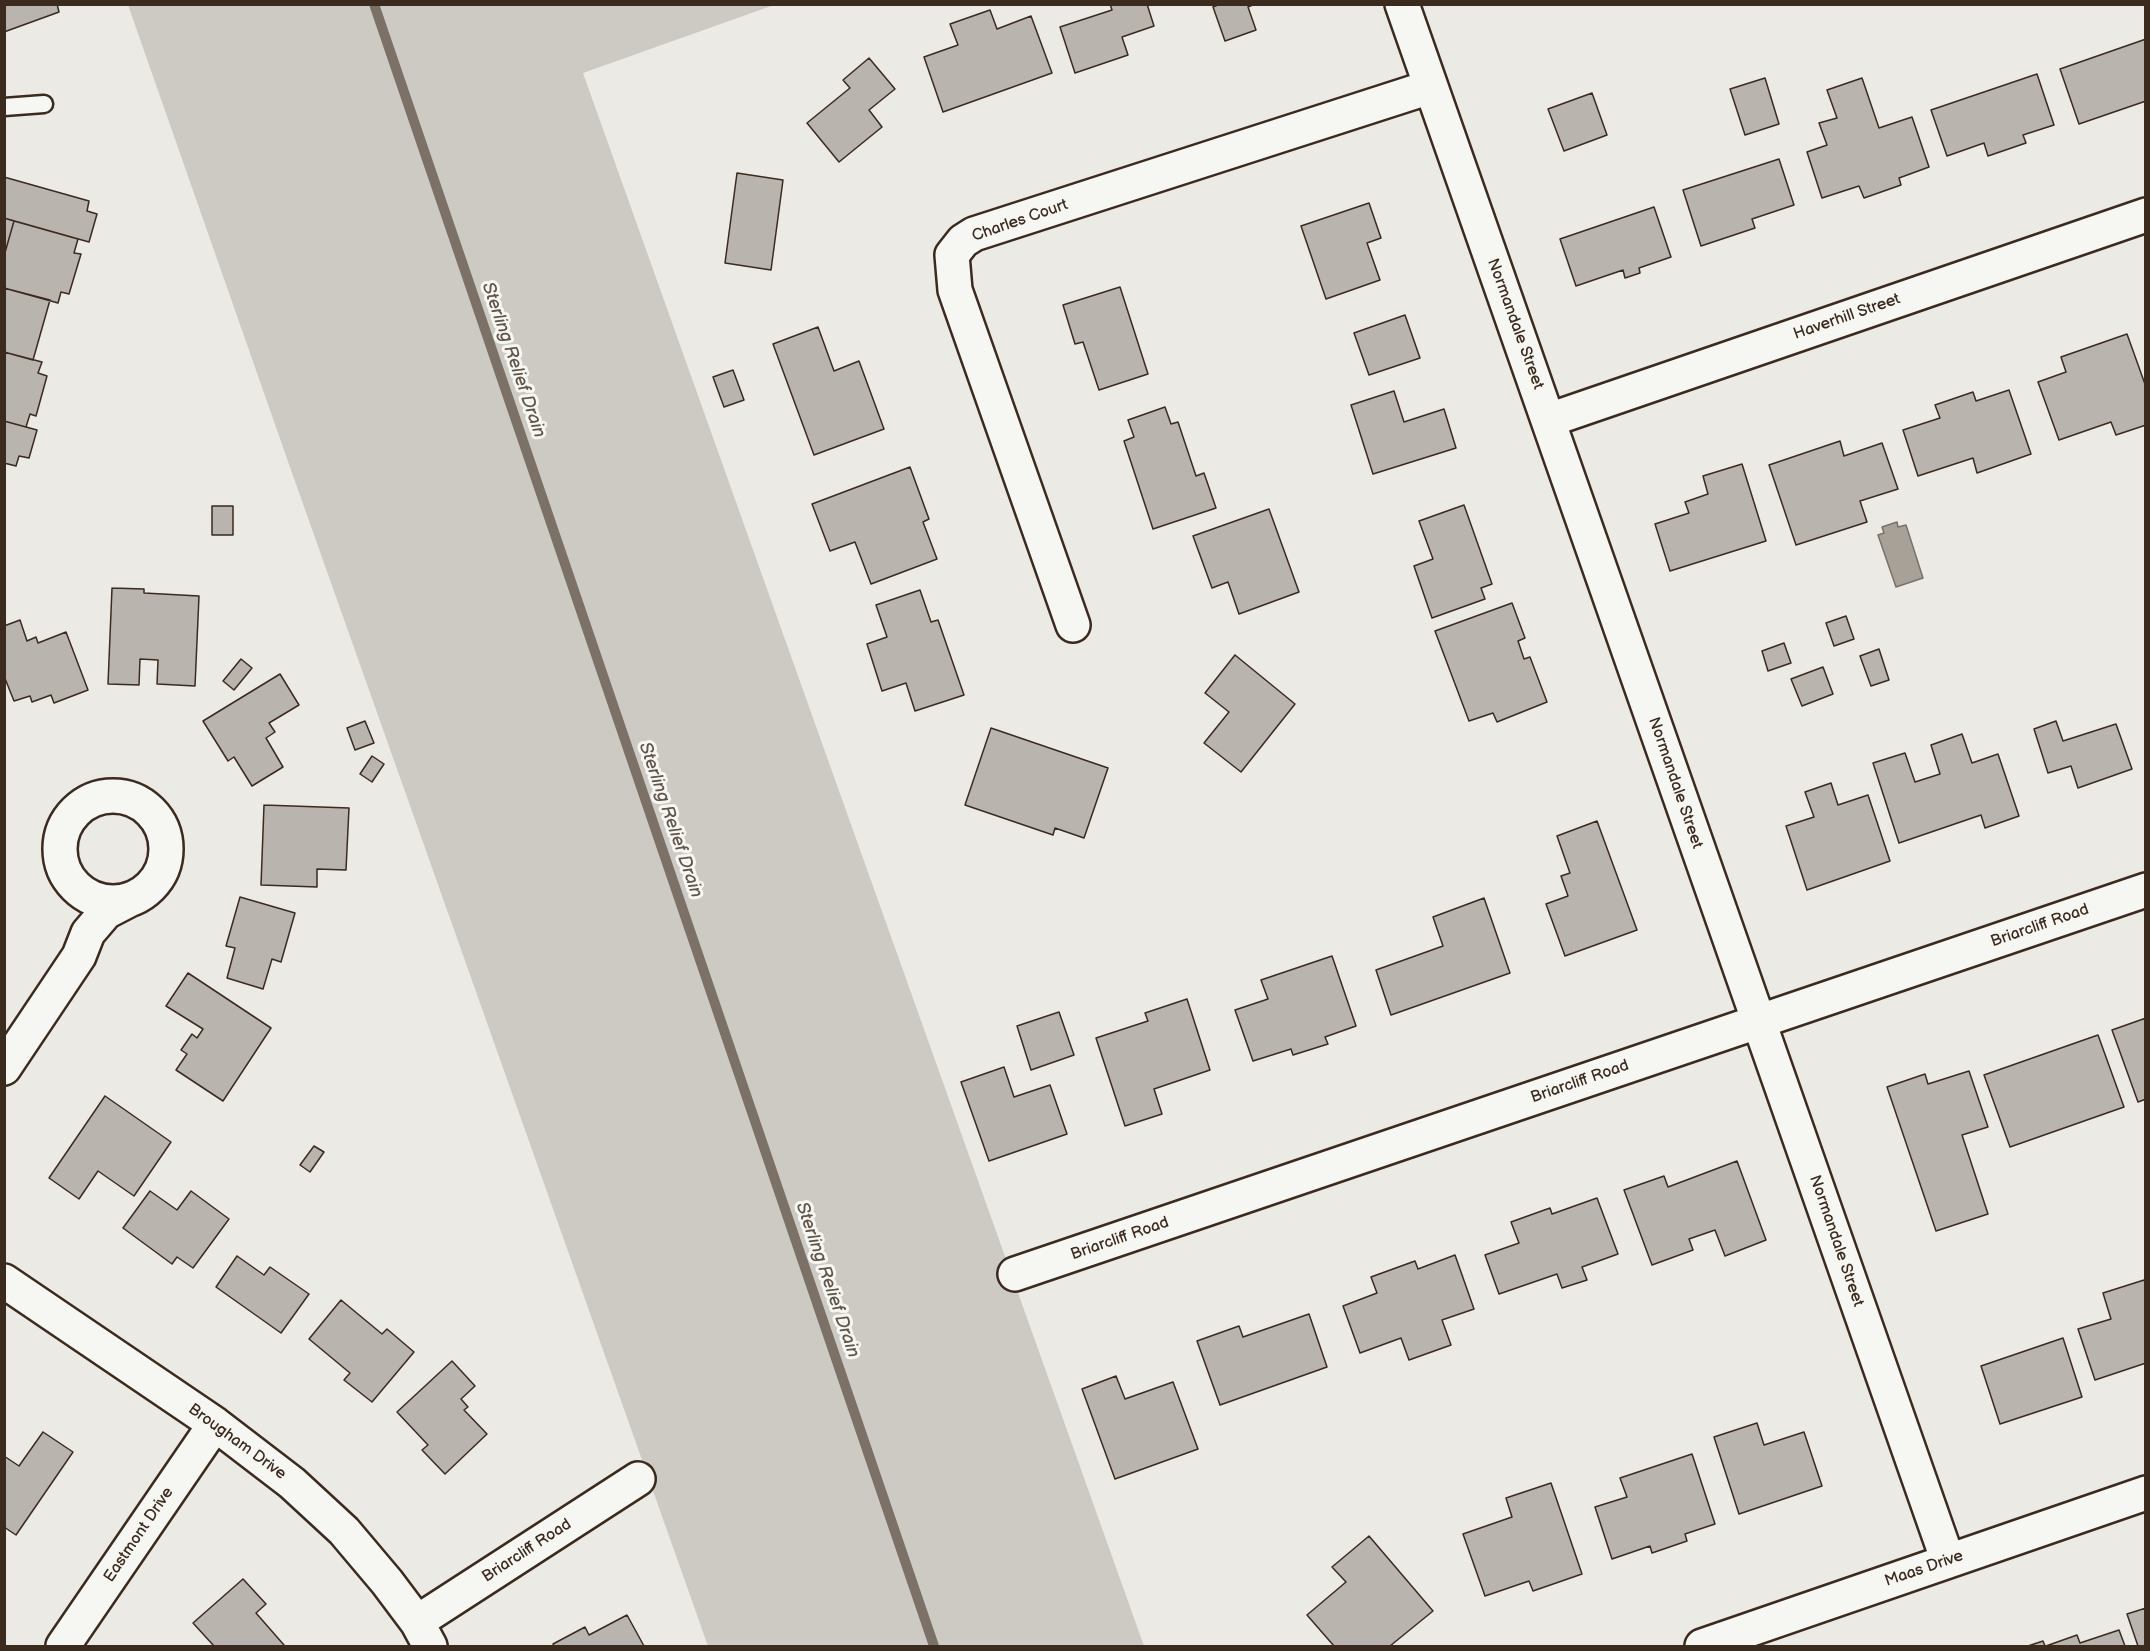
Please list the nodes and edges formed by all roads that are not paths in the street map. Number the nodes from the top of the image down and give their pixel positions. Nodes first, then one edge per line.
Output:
1 (1402, 4) edge
2 (1430, 87) junction
3 (44, 104) dead end
4 (4, 107) edge
5 (2145, 215) edge
6 (1549, 420) junction
7 (1073, 625) dead end
8 (70, 880) junction
9 (2145, 890) edge
10 (134, 897) junction
11 (88, 933) junction
12 (1759, 1022) junction
13 (4, 1068) edge
14 (1015, 1274) dead end
15 (4, 1281) edge
16 (215, 1424) junction
17 (638, 1479) dead end
18 (2145, 1493) edge
19 (1948, 1561) junction
20 (424, 1634) edge
21 (63, 1647) edge
22 (1702, 1647) edge

1 - 2 street, Normandale Street
2 - 6 street, Normandale Street
2 - 7 street, Charles Court
3 - 4 lane
5 - 6 street, Haverhill Street
6 - 12 street, Normandale Street
8 - 10 street
8 - 10 street
8 - 11 street
9 - 12 street, Briarcliff Road
10 - 11 street
11 - 13 street
12 - 14 street, Briarcliff Road
12 - 19 street, Normandale Street
15 - 16 street, Brougham Drive
16 - 20 street, Brougham Drive
16 - 21 street, Eastmont Drive
17 - 20 street, Briarcliff Road
18 - 19 street, Maas Drive
19 - 22 street, Maas Drive

